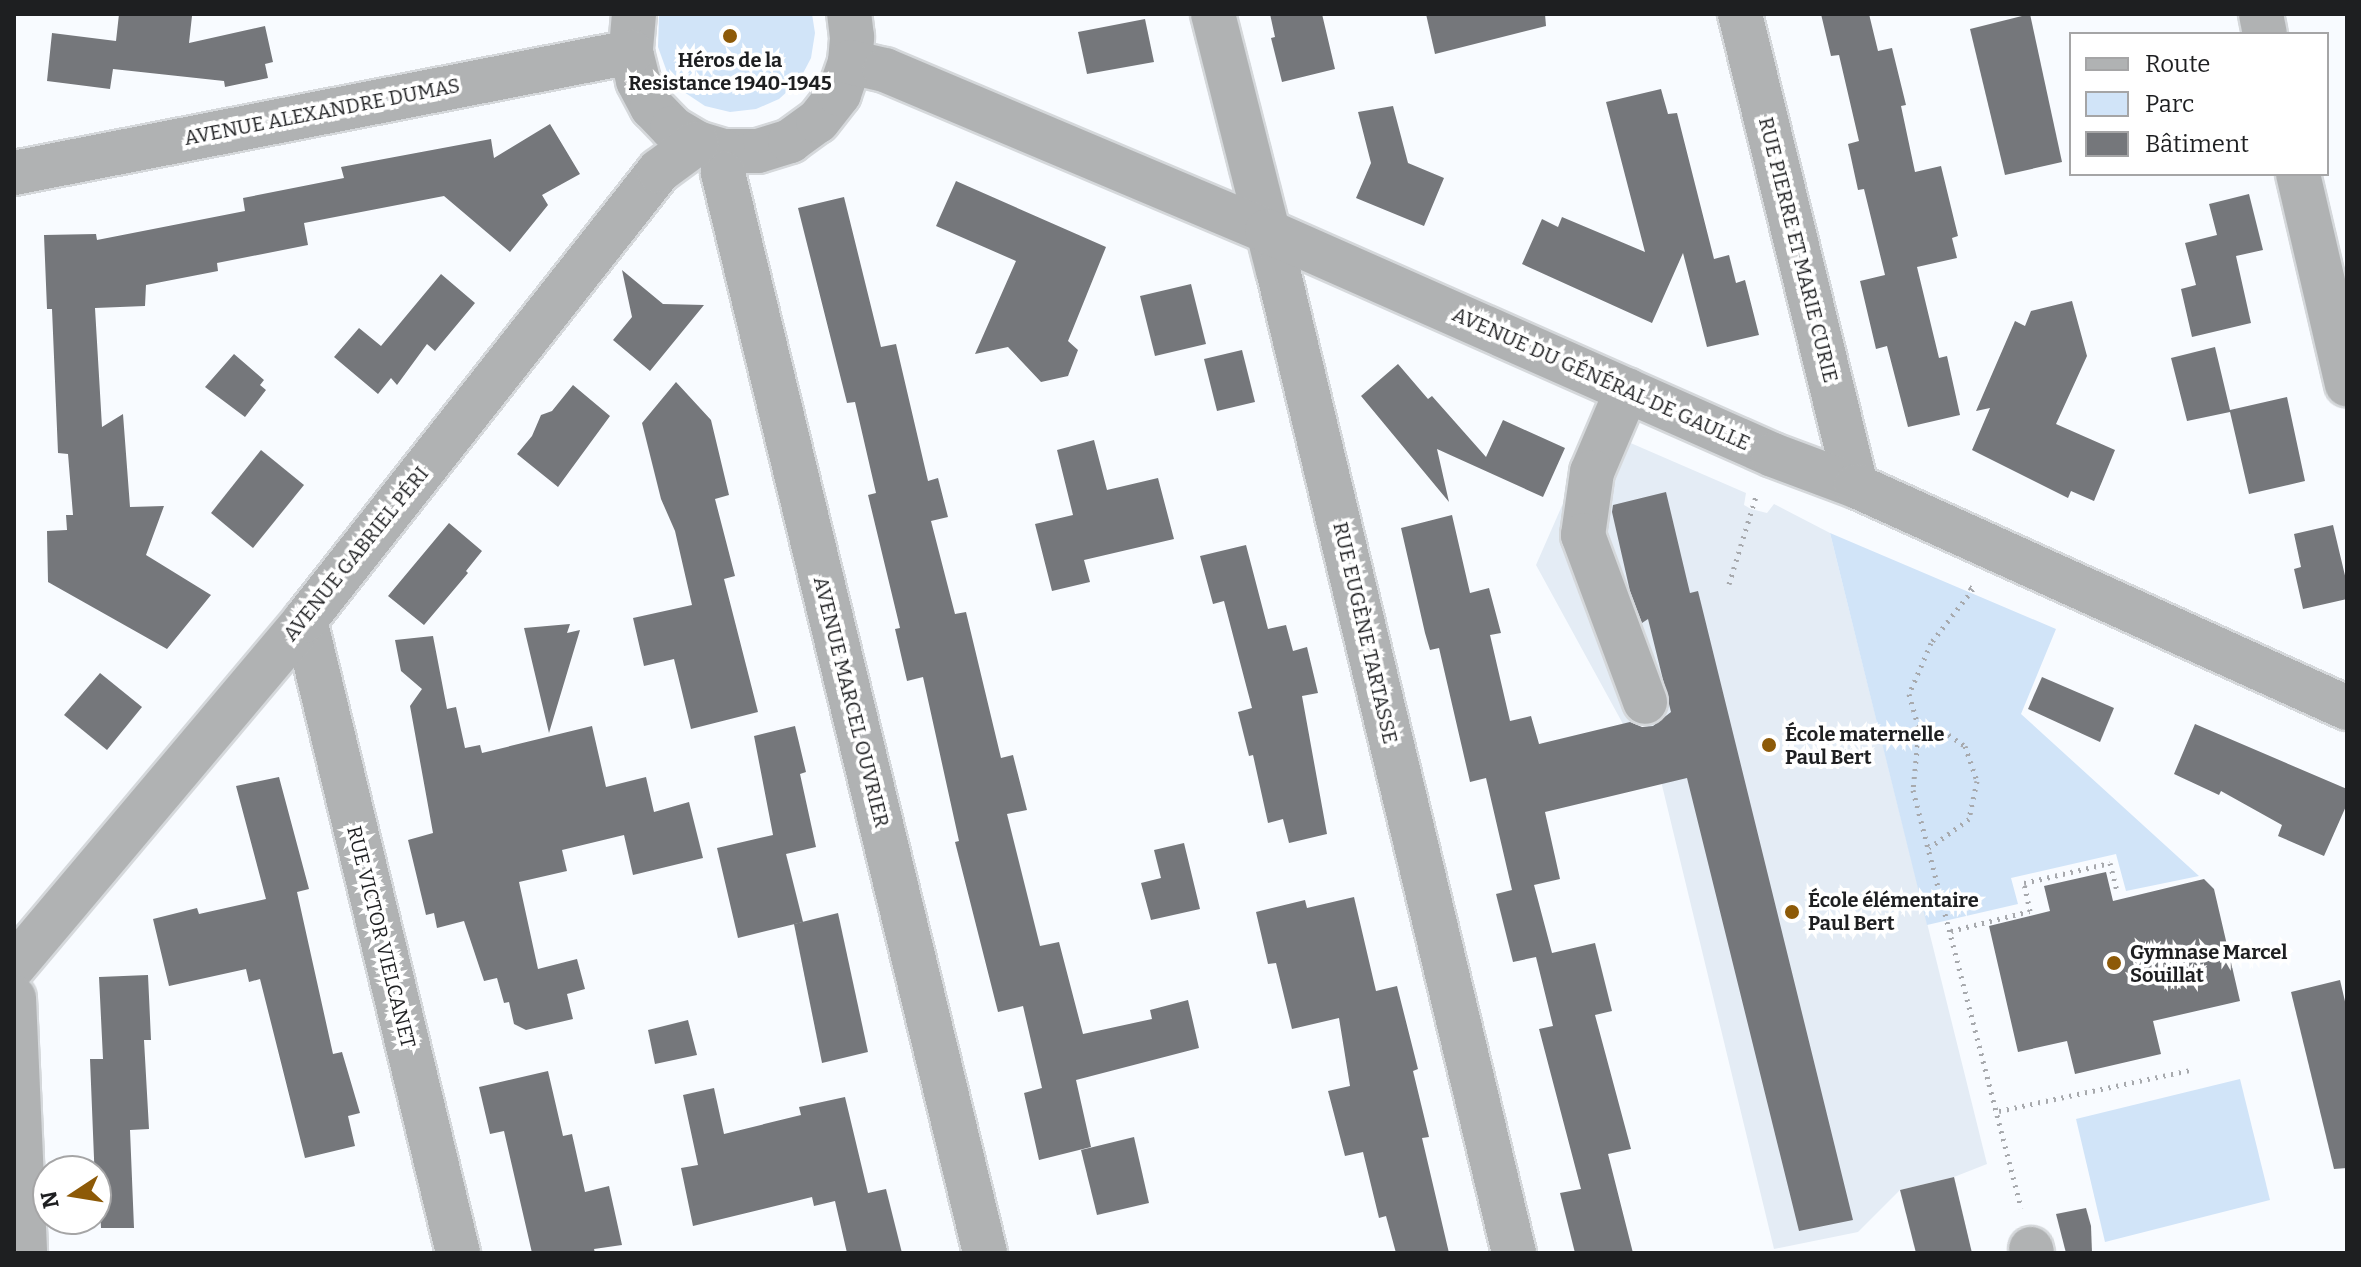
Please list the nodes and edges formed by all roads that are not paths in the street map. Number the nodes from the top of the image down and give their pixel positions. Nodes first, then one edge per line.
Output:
1 (849, 14) edge
2 (1213, 14) edge
3 (1740, 14) edge
4 (632, 33) edge
5 (850, 62) junction
6 (710, 147) junction
7 (14, 173) edge
8 (2298, 176) edge
9 (1267, 231) junction
10 (2347, 384) edge
11 (1627, 390) junction
12 (1856, 486) junction
13 (305, 620) junction
14 (1645, 702) dead end
15 (2347, 708) edge
16 (14, 966) edge
17 (14, 998) edge
18 (25, 1253) edge
19 (458, 1253) edge
20 (985, 1253) edge
21 (1514, 1253) edge

1 - 5 street
2 - 9 street, RUE EUGÈNE TARTASSE
3 - 12 street, RUE PIERRE ET MARIE CURIE
4 - 6 street
4 - 7 street, AVENUE ALEXANDRE DUMAS
5 - 6 street
5 - 9 street, AVENUE DU GÉNÉRAL DE GAULLE
6 - 13 street, AVENUE GABRIEL PÉRI
6 - 20 street, AVENUE MARCEL OUVRIER
8 - 10 street
9 - 11 street, AVENUE DU GÉNÉRAL DE GAULLE
9 - 21 street, RUE EUGÈNE TARTASSE
11 - 12 street, AVENUE DU GÉNÉRAL DE GAULLE
11 - 14 street
12 - 15 street, AVENUE DU GÉNÉRAL DE GAULLE
13 - 16 street, AVENUE GABRIEL PÉRI
13 - 19 street, RUE VICTOR VIELCANET
17 - 18 street

